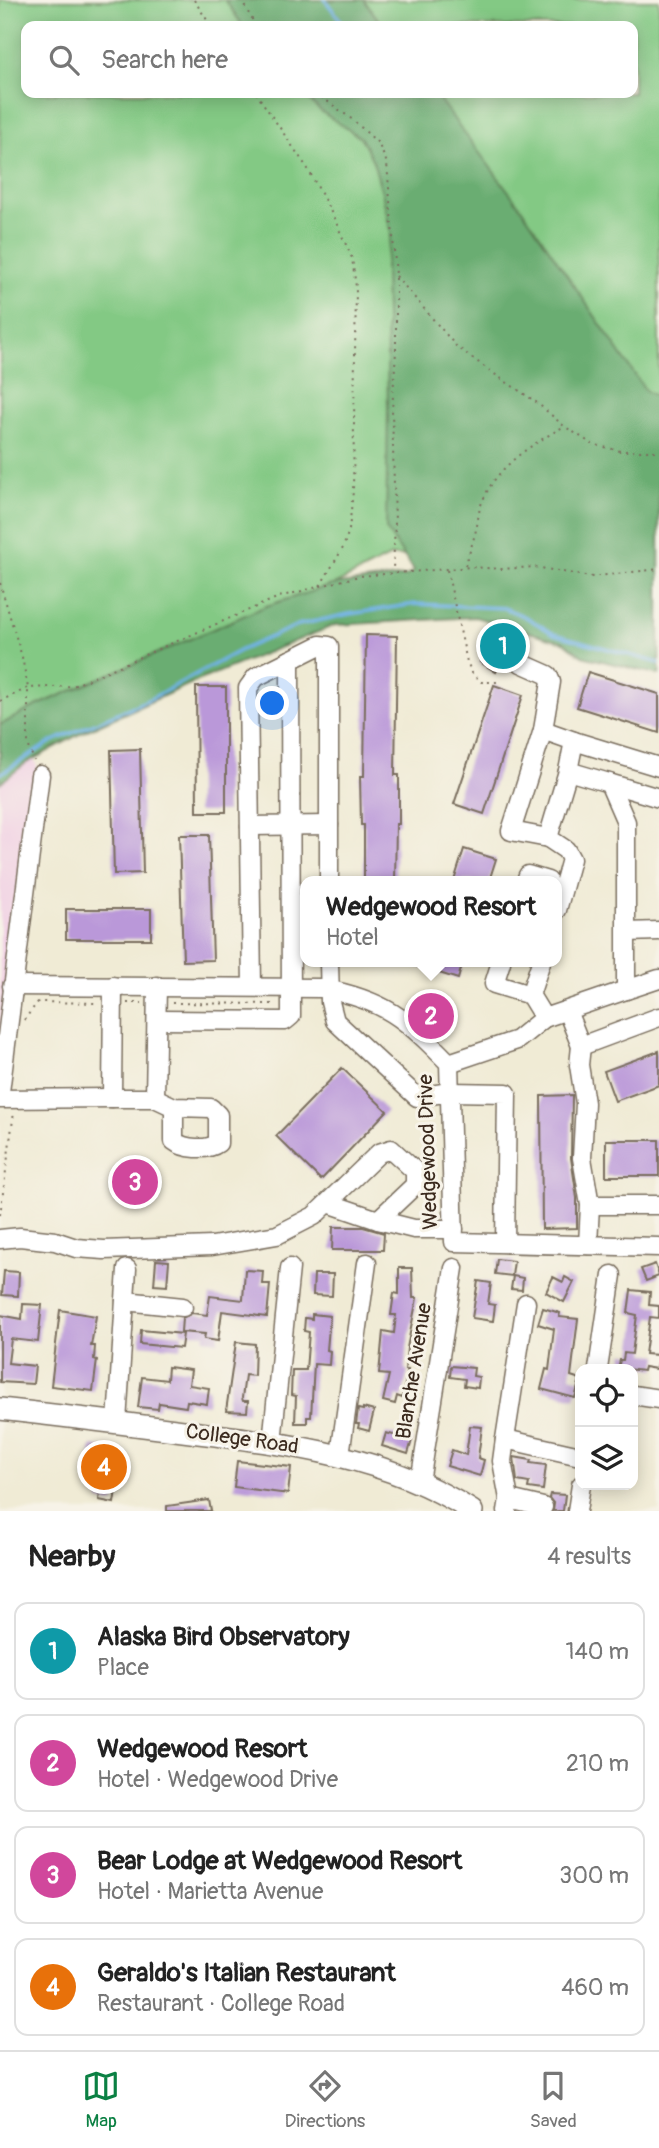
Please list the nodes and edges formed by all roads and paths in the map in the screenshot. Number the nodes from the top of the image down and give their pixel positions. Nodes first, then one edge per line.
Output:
1 (194, 0) edge
2 (241, 0) edge
3 (208, 21) edge
4 (253, 21) edge
5 (259, 98) edge
6 (323, 98) edge
7 (396, 275) junction
8 (564, 426) junction
9 (659, 451) edge
10 (465, 568) junction
11 (447, 569) junction
12 (659, 569) edge
13 (393, 572) junction
14 (0, 583) edge
15 (320, 586) junction
16 (290, 660) junction
17 (521, 663) dead end
18 (500, 682) dead end
19 (28, 688) junction
20 (0, 701) edge
21 (543, 730) junction
22 (574, 741) junction
23 (659, 768) edge
24 (38, 770) joint
25 (568, 771) junction
26 (609, 783) junction
27 (653, 796) edge
28 (626, 822) junction
29 (329, 825) junction
30 (250, 826) junction
31 (290, 826) junction
32 (548, 838) junction
33 (329, 876) edge
34 (561, 876) edge
35 (659, 931) edge
36 (626, 932) junction
37 (329, 967) edge
38 (499, 967) edge
39 (539, 967) edge
40 (659, 979) edge
41 (12, 986) junction
42 (252, 987) junction
43 (329, 990) junction
44 (626, 990) junction
45 (113, 995) junction
46 (530, 995) junction
47 (292, 996) junction
48 (157, 1003) junction
49 (567, 1011) junction
50 (659, 1017) edge
51 (544, 1018) junction
52 (23, 1021) dead end
53 (3, 1032) edge
54 (581, 1046) junction
55 (449, 1063) junction
56 (450, 1092) junction
57 (5, 1096) edge
58 (112, 1098) junction
59 (155, 1098) junction
60 (174, 1107) dead end
61 (328, 1203) junction
62 (590, 1205) junction
63 (659, 1205) edge
64 (0, 1215) edge
65 (378, 1220) junction
66 (454, 1229) junction
67 (0, 1239) edge
68 (505, 1243) junction
69 (588, 1245) junction
70 (659, 1247) edge
71 (367, 1263) dead end
72 (290, 1268) dead end
73 (454, 1268) dead end
74 (127, 1269) dead end
75 (612, 1275) dead end
76 (125, 1301) junction
77 (526, 1303) dead end
78 (183, 1307) dead end
79 (599, 1364) edge
80 (638, 1396) edge
81 (659, 1399) edge
82 (0, 1409) edge
83 (117, 1422) junction
84 (505, 1439) junction
85 (272, 1442) junction
86 (340, 1455) junction
87 (575, 1455) edge
88 (420, 1482) junction
89 (580, 1490) edge
90 (508, 1505) edge
91 (543, 1507) dead end
92 (472, 1511) edge
93 (577, 1511) edge

1 - 3 path
2 - 4 path
5 - 15 path
6 - 7 path
7 - 8 path
7 - 13 path
8 - 9 path
8 - 10 path
10 - 11 path
10 - 12 path
11 - 13 path
11 - 18 path
13 - 15 path
14 - 19 path
15 - 19 path
16 - 29 street
16 - 30 street
16 - 31 street
17 - 21 street
19 - 20 path
19 - 24 path
21 - 22 street
21 - 32 street
22 - 23 street
22 - 25 street
24 - 41 street
25 - 26 street
25 - 32 street
26 - 27 street
26 - 28 street
27 - 28 street
28 - 36 street
29 - 31 street
29 - 33 street
30 - 31 street
30 - 42 street
31 - 47 street
32 - 34 street
35 - 36 street
36 - 44 street
37 - 43 street
38 - 46 street
39 - 46 street
40 - 44 street
41 - 45 street, Wedgewood Drive
41 - 53 street
42 - 47 street, Wedgewood Drive
42 - 48 street, Wedgewood Drive
43 - 47 street, Wedgewood Drive
43 - 55 street, Wedgewood Drive
43 - 56 street
44 - 49 street
45 - 48 street, Wedgewood Drive
45 - 48 path
45 - 52 path
45 - 58 street
46 - 51 street
47 - 48 path
47 - 48 street
48 - 59 street
49 - 51 street
49 - 54 street
50 - 54 street
51 - 55 street
53 - 57 street
54 - 62 street
55 - 56 street, Wedgewood Drive
56 - 66 street, Wedgewood Drive
56 - 68 street
57 - 58 street
57 - 64 path
58 - 59 street
59 - 60 street
61 - 65 street
61 - 65 street
61 - 67 street
62 - 63 street
62 - 69 street
65 - 66 street
66 - 68 street, Wedgewood Drive
68 - 69 street, Wedgewood Drive
69 - 70 street, Wedgewood Drive
71 - 86 street
72 - 85 street
73 - 88 street, Blanche Avenue
74 - 76 street
75 - 79 street
76 - 78 street
76 - 83 street
77 - 84 street
80 - 81 street
82 - 83 main road, College Road
83 - 85 main road, College Road
84 - 87 street
84 - 90 street
85 - 86 main road, College Road
86 - 88 main road, College Road
88 - 92 main road, College Road
89 - 93 street
90 - 91 street

